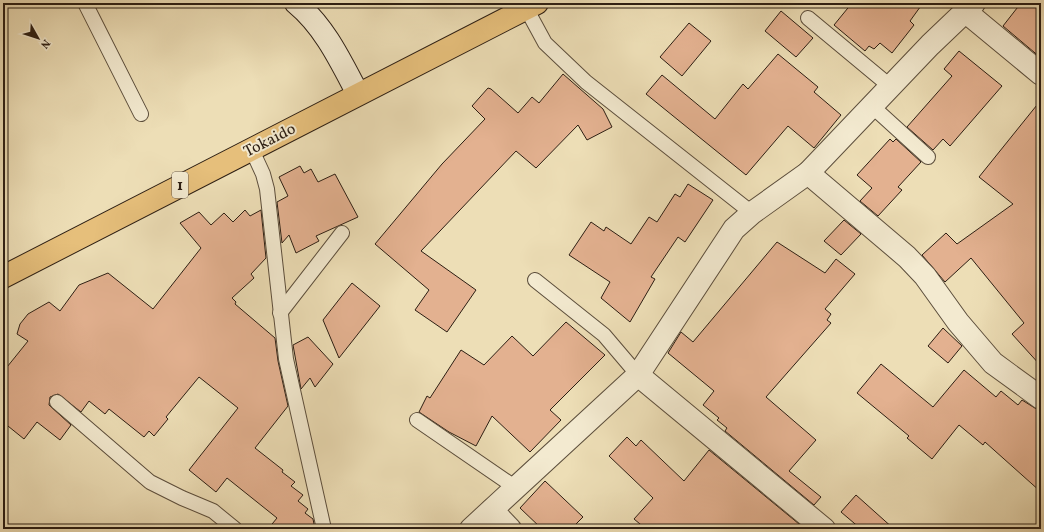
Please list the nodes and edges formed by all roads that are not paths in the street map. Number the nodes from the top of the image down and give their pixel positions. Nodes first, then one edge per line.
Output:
1 (85, 3) edge
2 (296, 3) edge
3 (528, 5) edge
4 (970, 7) edge
5 (808, 18) dead end
6 (1041, 74) edge
7 (891, 87) junction
8 (358, 94) junction
9 (873, 107) junction
10 (142, 114) dead end
11 (251, 148) junction
12 (928, 157) dead end
13 (808, 173) junction
14 (752, 214) junction
15 (342, 233) dead end
16 (3, 277) edge
17 (535, 280) dead end
18 (280, 313) junction
19 (638, 375) junction
20 (1041, 398) edge
21 (57, 402) dead end
22 (417, 420) dead end
23 (516, 488) junction
24 (492, 510) junction
25 (236, 529) edge
26 (324, 529) edge
27 (471, 529) edge
28 (510, 529) edge
29 (824, 529) edge

1 - 10 lane
2 - 8 street
3 - 8 highway, Tokaido / 1
3 - 14 lane
4 - 6 street
4 - 7 street
5 - 7 lane
7 - 9 street
8 - 11 highway, Tokaido / 1
9 - 12 lane
9 - 13 street
11 - 16 highway, Tokaido / 1
11 - 18 lane
13 - 14 street
13 - 20 street
14 - 19 street
15 - 18 lane
17 - 19 lane
18 - 26 lane
19 - 23 street
19 - 29 street
21 - 25 lane
22 - 23 lane
23 - 24 street
24 - 27 street
24 - 28 street

